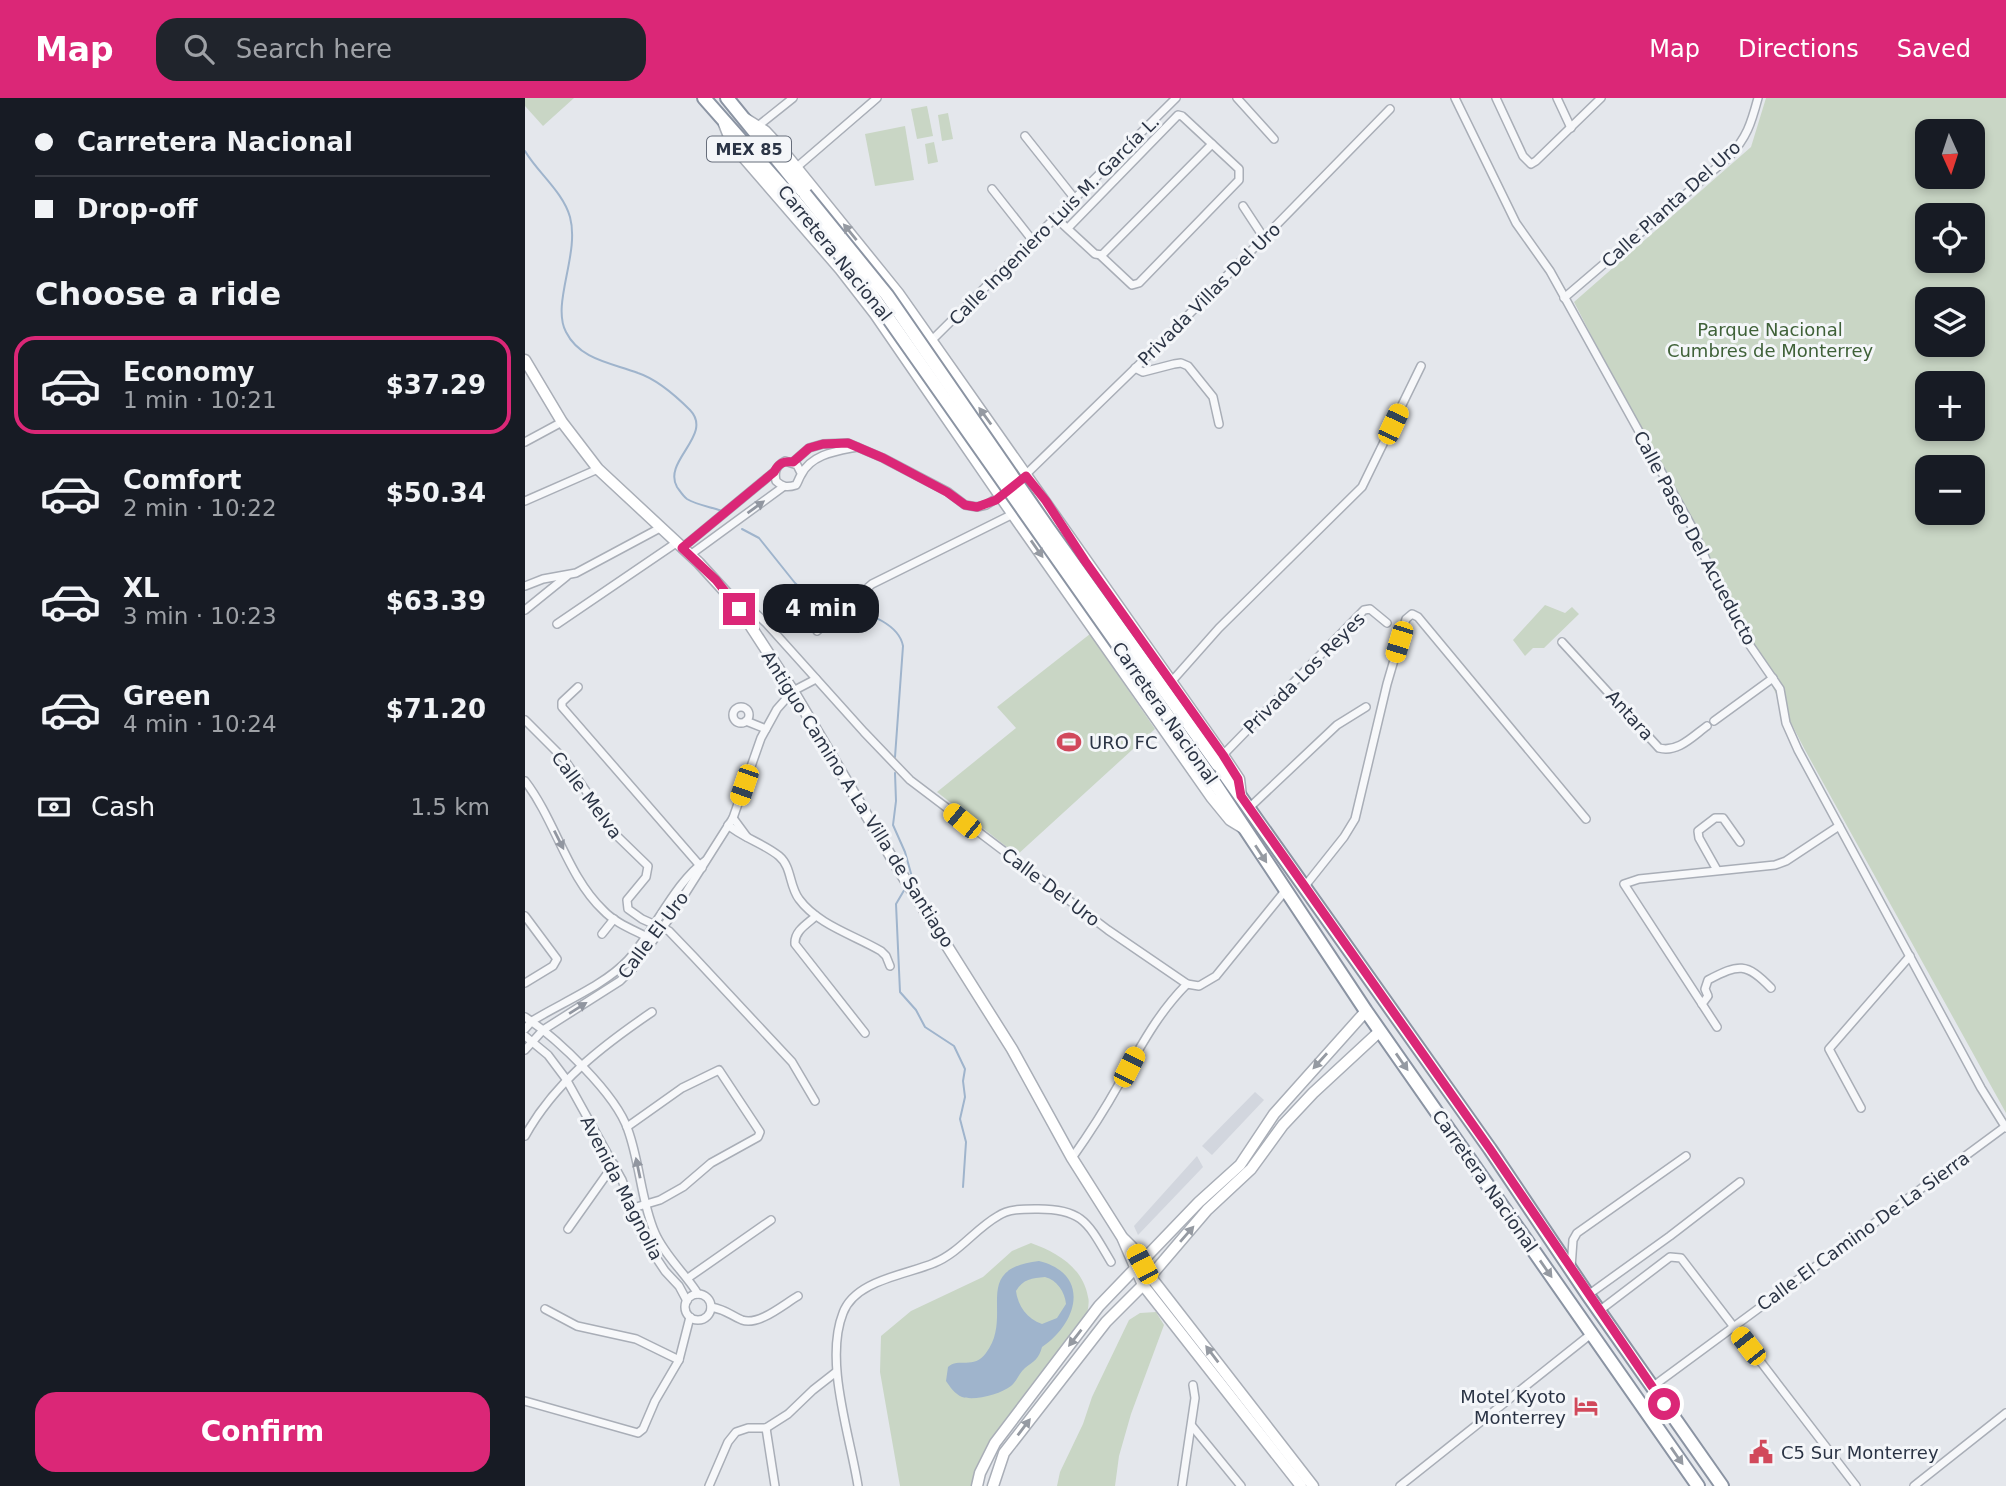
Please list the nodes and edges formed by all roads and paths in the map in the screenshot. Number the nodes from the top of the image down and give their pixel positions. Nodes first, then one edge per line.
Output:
1 (704, 98) edge
2 (727, 98) edge
3 (793, 98) edge
4 (877, 98) edge
5 (1176, 98) edge
6 (1237, 98) edge
7 (1455, 98) edge
8 (1496, 98) edge
9 (1557, 98) edge
10 (1601, 98) edge
11 (1758, 98) edge
12 (1390, 109) dead end
13 (745, 119) junction
14 (722, 120) junction
15 (758, 126) junction
16 (1571, 128) junction
17 (1025, 136) dead end
18 (1274, 139) dead end
19 (1212, 145) junction
20 (797, 167) junction
21 (992, 189) dead end
22 (800, 197) junction
23 (1075, 199) junction
24 (1243, 206) dead end
25 (1057, 219) junction
26 (1068, 228) junction
27 (1264, 238) junction
28 (1033, 242) junction
29 (1100, 256) junction
30 (1564, 298) junction
31 (931, 341) junction
32 (525, 360) edge
33 (1421, 366) dead end
34 (1135, 368) junction
35 (562, 422) junction
36 (1219, 424) dead end
37 (525, 442) edge
38 (1007, 446) junction
39 (857, 447) junction
40 (793, 462) junction
41 (980, 464) junction
42 (598, 469) junction
43 (774, 472) junction
44 (801, 473) junction
45 (1026, 476) junction
46 (783, 487) junction
47 (1000, 496) junction
48 (525, 501) edge
49 (1046, 501) junction
50 (1015, 518) junction
51 (660, 528) junction
52 (679, 545) junction
53 (690, 555) junction
54 (568, 575) junction
55 (525, 586) edge
56 (730, 597) junction
57 (525, 610) edge
58 (557, 624) dead end
59 (1387, 624) dead end
60 (817, 631) dead end
61 (1562, 642) dead end
62 (1773, 678) junction
63 (816, 679) junction
64 (1172, 681) junction
65 (578, 687) dead end
66 (793, 691) junction
67 (1366, 707) dead end
68 (525, 720) edge
69 (746, 721) dead end
70 (765, 729) junction
71 (1217, 765) junction
72 (525, 781) edge
73 (1250, 807) junction
74 (1585, 819) dead end
75 (730, 822) junction
76 (1839, 826) junction
77 (1245, 830) junction
78 (1740, 842) dead end
79 (702, 865) junction
80 (1717, 870) junction
81 (1305, 886) junction
82 (1285, 891) junction
83 (525, 916) edge
84 (817, 916) junction
85 (614, 919) junction
86 (642, 919) junction
87 (655, 925) junction
88 (633, 929) junction
89 (663, 929) junction
90 (602, 934) dead end
91 (650, 938) junction
92 (1910, 956) junction
93 (890, 966) dead end
94 (525, 983) edge
95 (1187, 984) junction
96 (1771, 988) dead end
97 (1702, 1004) junction
98 (1366, 1011) junction
99 (652, 1012) dead end
100 (529, 1019) edge
101 (1717, 1027) dead end
102 (525, 1029) edge
103 (544, 1030) junction
104 (1380, 1031) junction
105 (865, 1033) dead end
106 (525, 1036) edge
107 (533, 1041) junction
108 (559, 1045) junction
109 (525, 1050) edge
110 (548, 1055) junction
111 (581, 1066) junction
112 (566, 1079) junction
113 (1302, 1081) junction
114 (1313, 1093) junction
115 (815, 1101) dead end
116 (1861, 1108) dead end
117 (627, 1127) junction
118 (2006, 1127) edge
119 (525, 1136) edge
120 (1686, 1156) dead end
121 (1072, 1158) junction
122 (614, 1164) junction
123 (1740, 1182) dead end
124 (646, 1204) junction
125 (633, 1208) junction
126 (771, 1220) dead end
127 (568, 1229) dead end
128 (1111, 1262) dead end
129 (1139, 1267) junction
130 (1571, 1269) junction
131 (688, 1278) junction
132 (1147, 1281) junction
133 (698, 1294) junction
134 (1588, 1295) junction
135 (799, 1296) dead end
136 (687, 1301) junction
137 (711, 1307) junction
138 (1099, 1308) junction
139 (545, 1309) dead end
140 (1599, 1311) junction
141 (690, 1317) junction
142 (1111, 1318) junction
143 (1733, 1326) junction
144 (1591, 1334) junction
145 (679, 1360) junction
146 (836, 1372) junction
147 (1193, 1385) dead end
148 (1652, 1387) junction
149 (525, 1401) edge
150 (2006, 1413) edge
151 (1192, 1426) junction
152 (766, 1428) junction
153 (994, 1485) edge
154 (709, 1486) edge
155 (775, 1486) edge
156 (858, 1486) edge
157 (977, 1486) edge
158 (1182, 1486) edge
159 (1241, 1486) edge
160 (1301, 1486) edge
161 (1313, 1486) edge
162 (1400, 1486) edge
163 (1698, 1486) edge
164 (1722, 1486) edge
165 (1856, 1486) edge
166 (1914, 1486) edge

1 - 14 highway, Carretera Nacional / MEX 85
2 - 13 highway, Carretera Nacional / MEX 85
3 - 15 street
4 - 20 street
5 - 23 street, Calle Ingeniero Luis M. García L.
6 - 18 street
7 - 30 street, Calle Paseo Del Acueducto
8 - 16 street
9 - 16 street
10 - 16 street
11 - 30 street, Calle Planta Del Uro
12 - 27 street, Privada Villas Del Uro
13 - 15 street, MEX 85
13 - 22 highway, Carretera Nacional / MEX 85
14 - 22 highway, Carretera Nacional / MEX 85
14 - 41 street, MEX 85
15 - 20 street, MEX 85
17 - 23 street
19 - 26 street
19 - 29 street
19 - 29 street
31 -> 20 street, MEX 85
21 - 28 street
22 - 71 highway, Carretera Nacional / MEX 85, bridge
23 - 25 street, Calle Ingeniero Luis M. García L.
24 - 27 street
25 - 26 street
25 - 28 street, Calle Ingeniero Luis M. García L.
26 - 29 street
27 - 34 street, Privada Villas Del Uro
28 - 31 street, Calle Ingeniero Luis M. García L.
30 - 62 street, Calle Paseo Del Acueducto
38 -> 31 street, MEX 85
32 - 35 street, Antiguo Camino A La Villa de Santiago
33 - 64 street
34 - 36 street
34 - 45 street, Privada Villas Del Uro
35 - 37 street
35 - 42 street, Antiguo Camino A La Villa de Santiago
38 - 41 street
38 - 45 street, MEX 85
39 - 40 street
39 - 44 street
39 - 47 street
40 - 43 street
40 - 44 street
41 - 47 street, MEX 85
42 - 48 street
42 - 51 street, Antiguo Camino A La Villa de Santiago
43 - 46 street
43 - 52 street
44 - 46 street
45 - 47 street, Privada Villas Del Uro
45 - 49 street, MEX 85
53 -> 46 street
47 - 50 street, MEX 85
49 - 50 street
49 - 64 street, MEX 85
50 - 60 street
50 -> 77 street, MEX 85
51 - 52 street, Antiguo Camino A La Villa de Santiago
51 - 54 street
52 - 53 street, Antiguo Camino A La Villa de Santiago
52 - 58 street
53 - 56 street, Antiguo Camino A La Villa de Santiago
54 - 55 street
54 - 57 street
56 - 63 street, Calle Del Uro
56 - 66 street, Antiguo Camino A La Villa de Santiago
59 - 71 street, Privada Los Reyes
61 - 62 street, Antara
62 - 76 street, Calle Paseo Del Acueducto
63 - 66 street, Calle El Uro
63 - 95 street, Calle Del Uro
64 - 71 street, MEX 85
65 - 79 street
66 - 70 street, Calle El Uro
66 - 121 street, Antiguo Camino A La Villa de Santiago
67 - 73 street
68 - 86 street, Calle Melva
69 - 70 street
70 - 75 street, Calle El Uro
71 - 73 highway, Carretera Nacional / MEX 85
71 - 77 highway, Carretera Nacional / MEX 85
72 -> 85 street
73 - 81 highway, Carretera Nacional / MEX 85
74 - 81 street
75 - 79 street, Calle El Uro
75 - 84 street
76 - 80 street
76 - 92 street, Calle Paseo Del Acueducto
77 -> 82 highway, Carretera Nacional / MEX 85
78 - 80 street
79 - 87 street, Calle El Uro
79 - 89 street, Calle El Uro
80 - 97 street
81 - 130 highway, Carretera Nacional / MEX 85
82 - 95 street
82 - 98 highway, Carretera Nacional / MEX 85
83 - 94 street
84 - 93 street
84 - 105 street
85 - 88 street
85 - 90 street
86 - 87 street
86 - 88 street
87 - 89 street
87 - 91 street, Calle El Uro
88 - 91 street
89 - 91 street, Calle El Uro
89 - 115 street
91 - 100 street, Calle El Uro
103 -> 91 street, Calle El Uro
92 - 116 street
92 - 118 street, Calle Paseo Del Acueducto
95 - 121 street
96 - 97 street
97 - 101 street
98 - 104 highway, Carretera Nacional / MEX 85
98 -> 113 street
99 - 111 street
100 - 102 street, Calle El Uro
100 - 103 street, Avenida Magnolia
103 - 107 street, Calle El Uro
103 - 108 street, Avenida Magnolia
104 - 114 street
104 -> 144 highway, Carretera Nacional / MEX 85
106 - 107 street, Avenida Magnolia
107 - 109 street, Calle El Uro
107 - 110 street, Avenida Magnolia
108 - 110 street
108 - 111 street, Avenida Magnolia
110 - 112 street, Avenida Magnolia
111 - 112 street
111 - 117 street, Avenida Magnolia
112 - 119 street
112 - 122 street, Avenida Magnolia
113 - 114 street
113 - 129 street
132 -> 114 street
124 -> 117 street, Avenida Magnolia
117 - 124 street
118 - 143 street, Calle El Camino De La Sierra
120 - 130 street
121 - 129 street, Antiguo Camino A La Villa de Santiago
122 - 125 street, Avenida Magnolia
122 - 127 street
123 - 134 street
124 - 125 street
124 - 131 street, Avenida Magnolia
125 - 136 street, Avenida Magnolia
126 - 131 street
128 - 146 street
129 - 132 street, Antiguo Camino A La Villa de Santiago
129 - 138 street
130 - 134 highway, Carretera Nacional / MEX 85
131 - 133 street, Avenida Magnolia
132 - 142 street
132 - 160 street, Antiguo Camino A La Villa de Santiago
161 -> 132 street
133 - 136 street
133 - 137 street
134 - 140 highway, Carretera Nacional / MEX 85
135 - 137 street
136 - 141 street
137 - 141 street
138 - 142 street
138 -> 157 street
139 - 145 street
140 - 143 street
140 - 148 highway, Carretera Nacional / MEX 85
141 - 145 street
153 -> 142 street
143 - 148 street, Calle El Camino De La Sierra
143 - 165 street
144 - 162 street
144 -> 163 highway, Carretera Nacional / MEX 85
145 - 149 street
146 - 152 street
146 - 156 street
147 - 151 street
148 - 164 highway, Carretera Nacional / MEX 85
150 - 166 street
151 - 158 street
151 - 159 street
152 - 154 street
152 - 155 street

